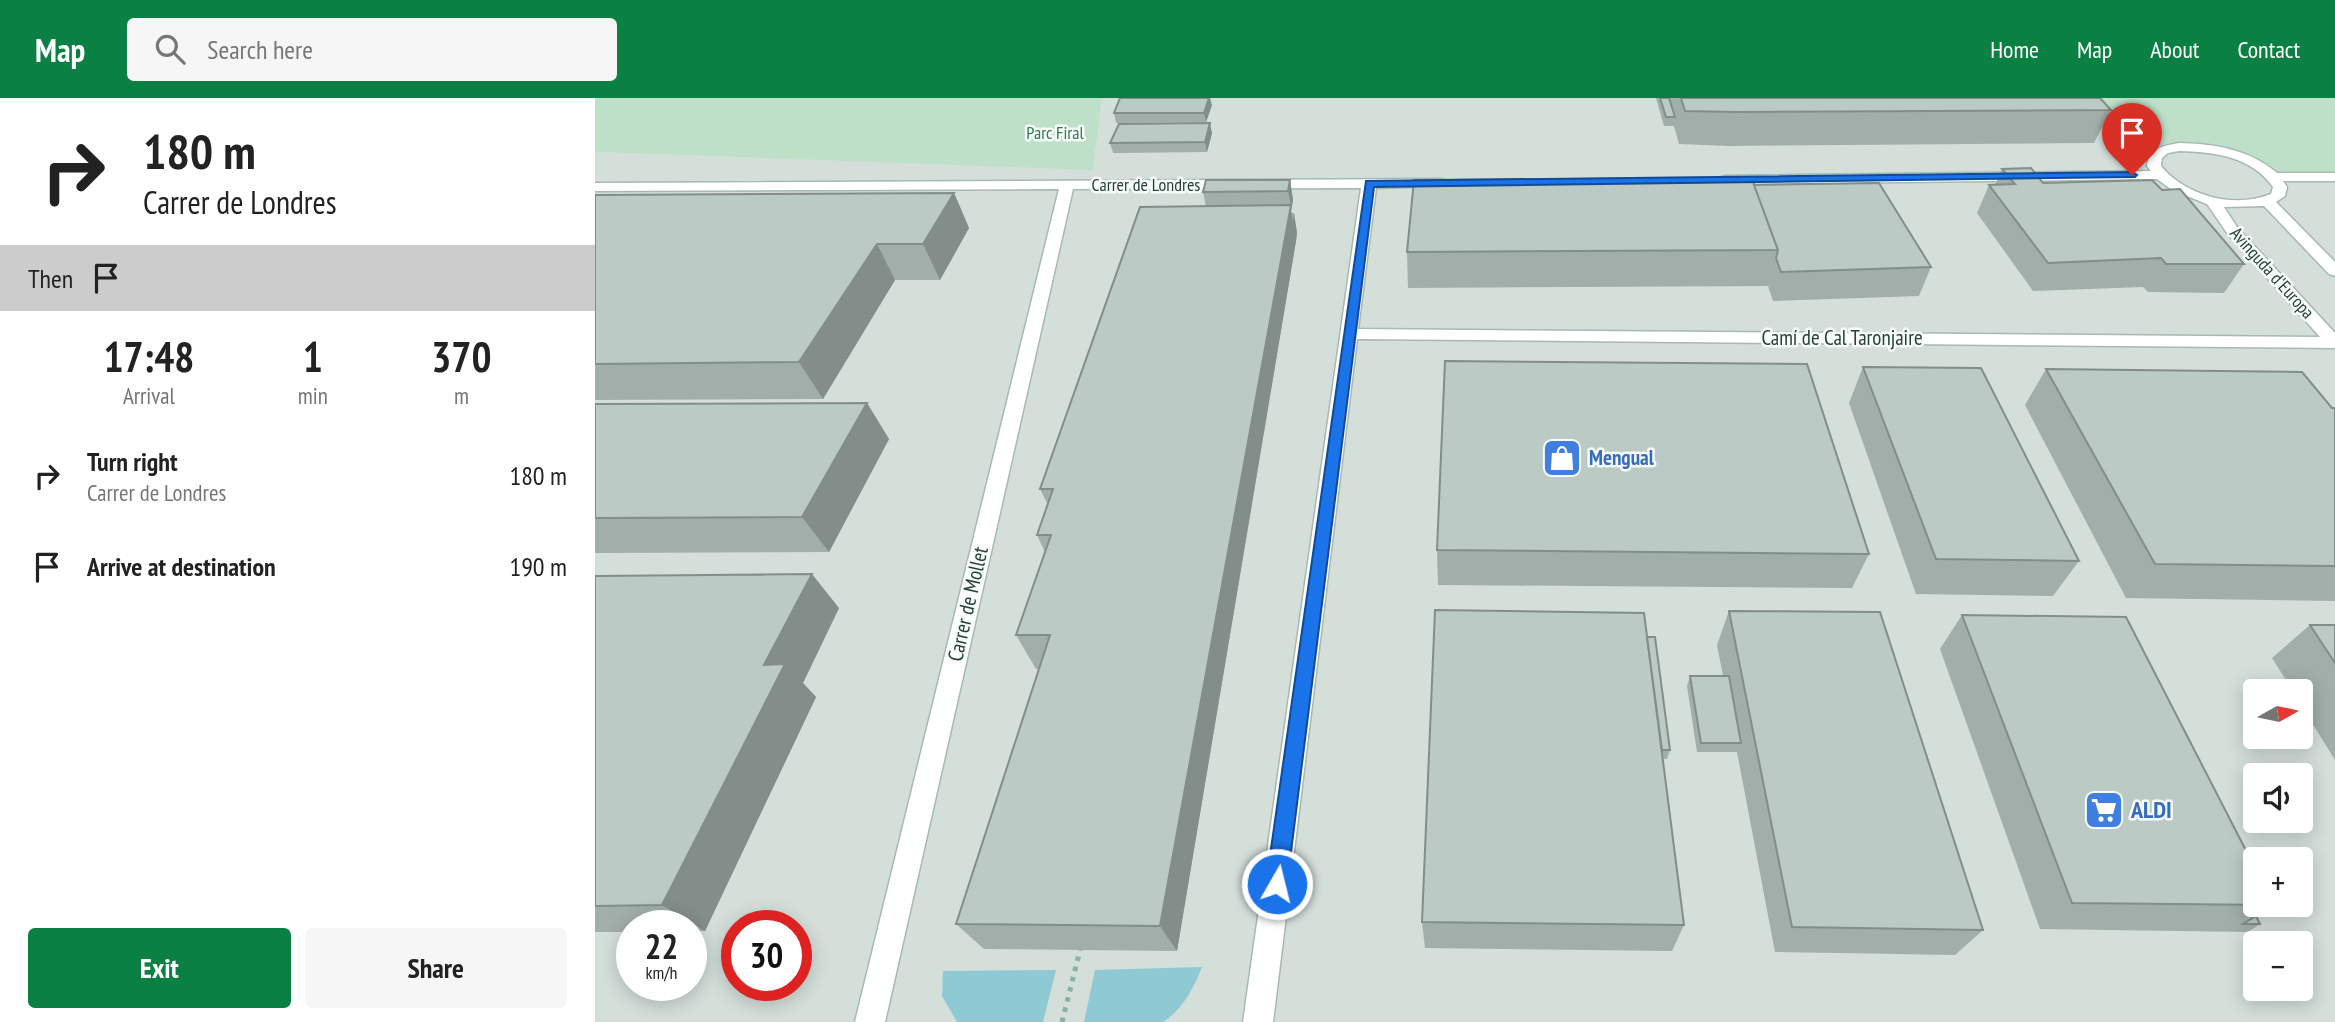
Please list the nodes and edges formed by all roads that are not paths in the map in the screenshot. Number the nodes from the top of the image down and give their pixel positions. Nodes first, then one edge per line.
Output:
1 (2159, 175) junction
2 (2274, 177) junction
3 (2335, 177) edge
4 (1702, 180) edge
5 (1453, 183) edge
6 (1369, 184) junction
7 (1067, 186) junction
8 (595, 187) edge
9 (2211, 201) junction
10 (2268, 202) junction
11 (2335, 271) edge
12 (1350, 334) junction
13 (2335, 343) edge
14 (870, 1022) edge
15 (1258, 1022) edge

1 - 2 street
1 - 4 street
1 - 9 street
2 - 3 street
2 - 10 street
5 - 6 street, Carrer de Londres
6 - 7 street, Carrer de Londres
6 - 12 street
7 - 8 street, Carrer de Londres
7 - 14 street, Carrer de Mollet
9 - 10 street
9 - 13 street, Avinguda d'Europa
10 - 11 street
12 - 13 street, Camí de Cal Taronjaire
12 - 15 street

